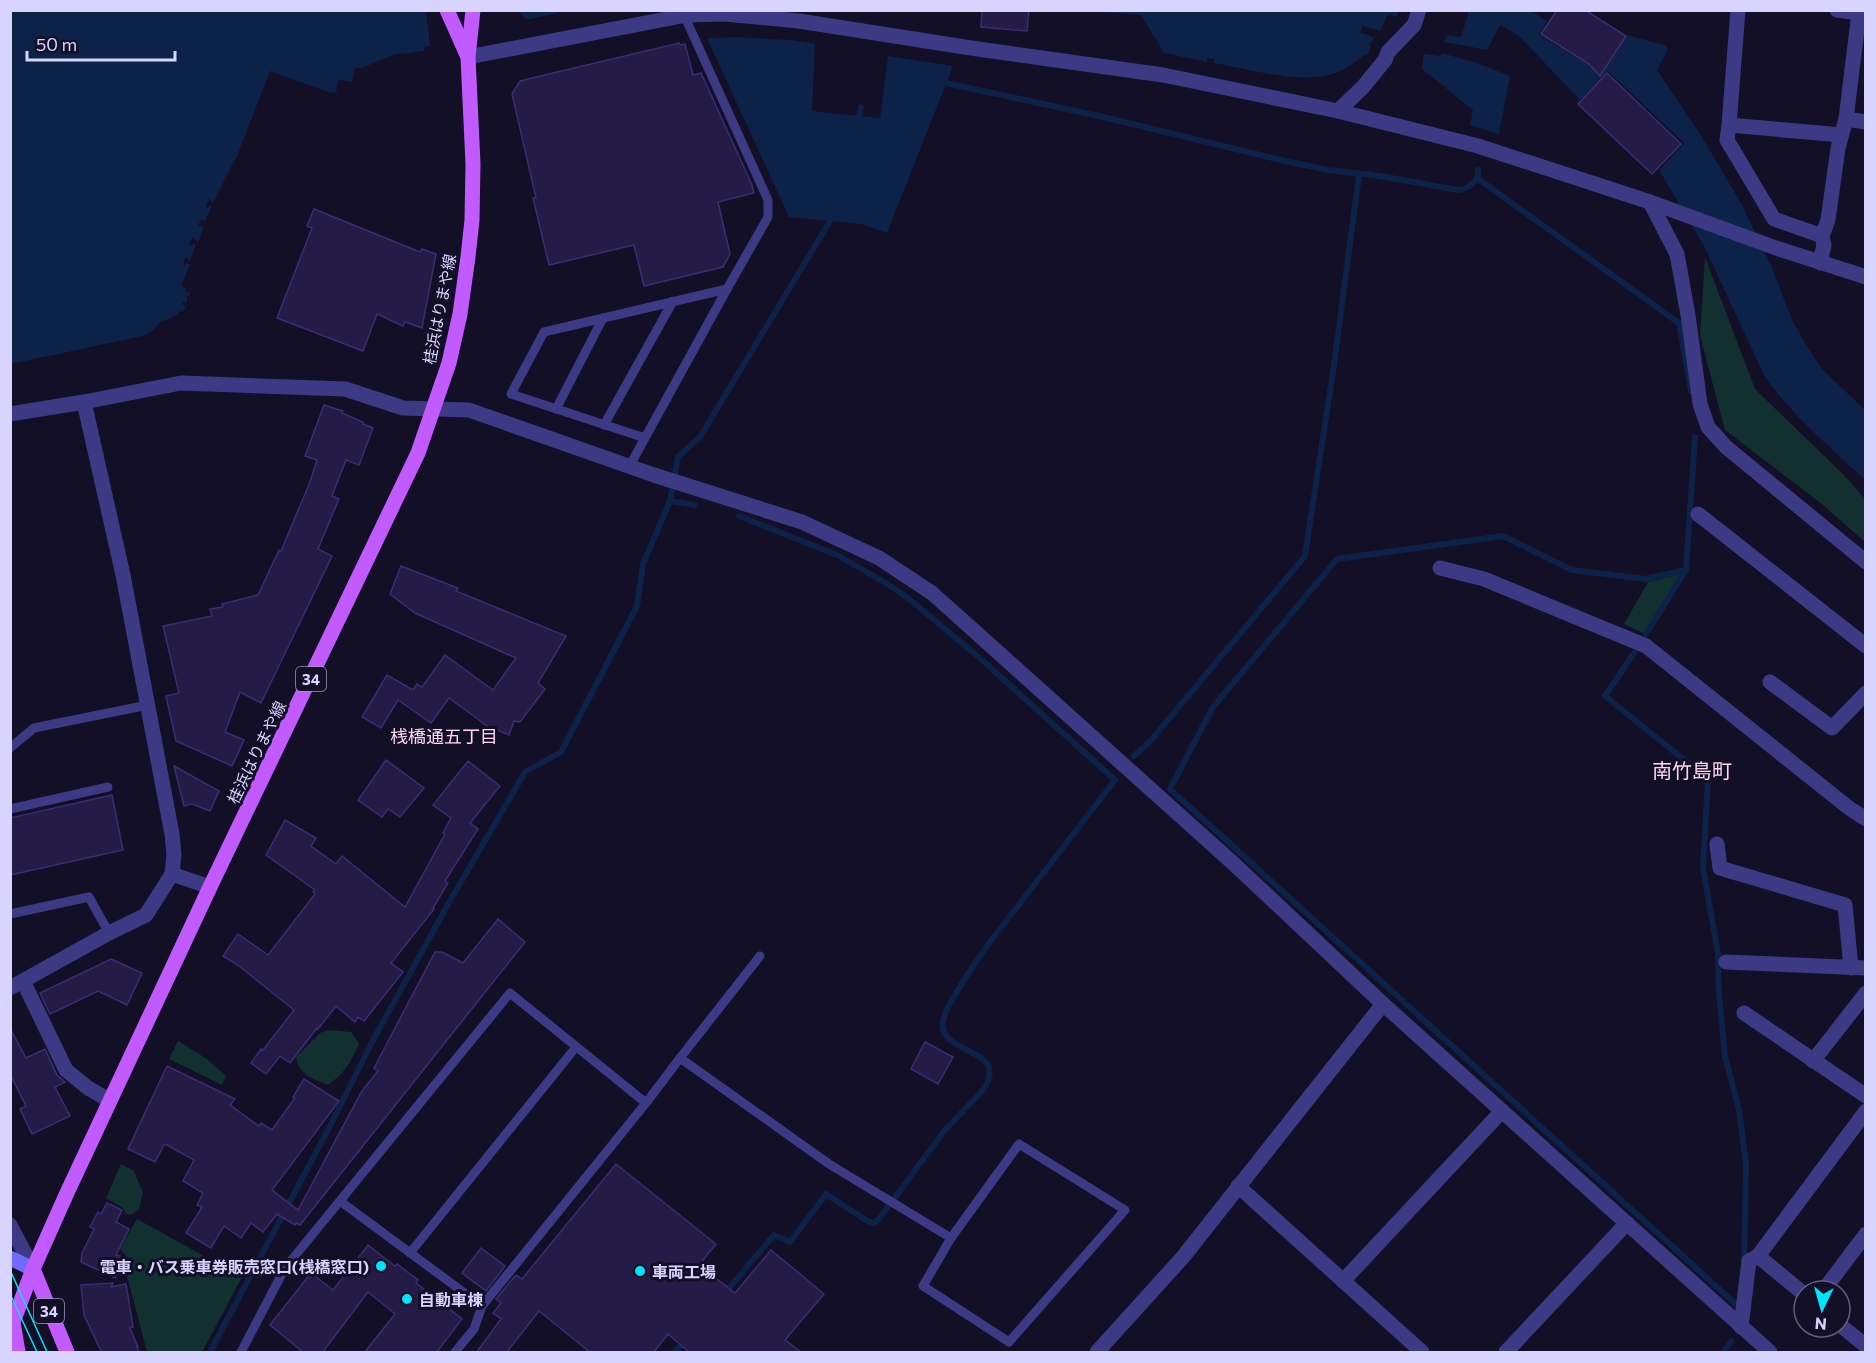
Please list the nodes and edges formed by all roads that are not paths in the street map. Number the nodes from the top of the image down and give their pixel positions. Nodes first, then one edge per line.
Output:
1 (447, 10) edge
2 (473, 10) edge
3 (1419, 10) edge
4 (1738, 10) edge
5 (1837, 10) edge
6 (1862, 14) edge
7 (684, 15) junction
8 (468, 57) junction
9 (1859, 69) edge
10 (1338, 111) junction
11 (1846, 119) junction
12 (1866, 122) edge
13 (1728, 124) junction
14 (1841, 135) junction
15 (1657, 204) junction
16 (1822, 236) junction
17 (1820, 263) junction
18 (1866, 277) edge
19 (727, 289) junction
20 (673, 302) junction
21 (603, 318) junction
22 (84, 402) junction
23 (435, 409) junction
24 (556, 409) junction
25 (10, 414) edge
26 (604, 425) junction
27 (645, 438) junction
28 (630, 466) junction
29 (1698, 514) dead end
30 (1866, 562) edge
31 (1440, 568) dead end
32 (1866, 646) edge
33 (1770, 682) dead end
34 (1866, 693) edge
35 (148, 705) junction
36 (10, 748) edge
37 (108, 787) dead end
38 (10, 808) edge
39 (1866, 819) edge
40 (1717, 843) dead end
41 (172, 874) junction
42 (210, 887) junction
43 (10, 914) edge
44 (109, 933) junction
45 (760, 956) dead end
46 (1726, 962) dead end
47 (1858, 968) edge
48 (17, 985) edge
49 (1866, 993) edge
50 (1383, 1004) junction
51 (1744, 1013) dead end
52 (576, 1047) junction
53 (680, 1058) junction
54 (1813, 1061) junction
55 (1866, 1096) edge
56 (109, 1100) junction
57 (646, 1103) junction
58 (1502, 1112) junction
59 (1863, 1118) edge
60 (1238, 1186) junction
61 (340, 1201) junction
62 (1627, 1223) junction
63 (10, 1225) edge
64 (1866, 1234) edge
65 (951, 1238) junction
66 (410, 1253) junction
67 (1758, 1256) junction
68 (10, 1258) edge
69 (33, 1269) junction
70 (1831, 1279) edge
71 (1343, 1281) junction
72 (1792, 1284) edge
73 (482, 1306) junction
74 (11, 1324) edge
75 (1741, 1327) junction
76 (1852, 1335) edge
77 (1866, 1346) edge
78 (18, 1353) edge
79 (68, 1353) edge
80 (241, 1353) edge
81 (455, 1353) edge
82 (1097, 1353) edge
83 (1422, 1353) edge
84 (1506, 1353) edge
85 (1770, 1353) edge

1 - 8 main road, 桂浜はりまや線 / 34
2 - 8 main road, 桂浜はりまや線 / 34
3 - 10 street
4 - 13 street
5 - 6 street
6 - 9 street
7 - 8 street
7 - 10 street
7 - 19 lane
8 - 23 main road, 桂浜はりまや線 / 34
9 - 11 street
10 - 15 street
11 - 12 street
11 - 14 street
13 - 14 street
13 - 16 street
14 - 16 street
15 - 17 street
15 - 30 street
16 - 17 street
17 - 18 street
19 - 20 lane
19 - 27 lane
20 - 21 lane
20 - 26 lane
21 - 24 lane
21 - 24 lane
22 - 23 street
22 - 25 street
22 - 35 street
23 - 28 street
23 - 42 main road, 桂浜はりまや線 / 34
24 - 26 lane
26 - 27 lane
27 - 28 lane
28 - 50 street
29 - 32 street
31 - 39 street
33 - 34 street
35 - 36 lane
35 - 41 street
37 - 38 lane
40 - 47 street
41 - 42 street
41 - 44 street
42 - 56 main road, 桂浜はりまや線 / 34
43 - 44 lane
44 - 48 street
45 - 53 lane
46 - 47 street
48 - 56 street
49 - 54 street
50 - 58 street
50 - 60 street
51 - 54 street
52 - 57 lane
52 - 61 lane
52 - 66 lane
53 - 57 lane
53 - 65 lane
54 - 55 street
56 - 69 main road, 桂浜はりまや線 / 34
57 - 73 lane
58 - 62 street
58 - 71 street
59 - 67 street
60 - 71 street
60 - 82 street
61 - 66 lane
61 - 80 lane
62 - 75 street
62 - 84 street
63 - 69 street
64 - 70 street
65 - 65 lane
66 - 73 lane
67 - 72 street
67 - 75 street
68 - 69 main road
69 - 74 main road, 桂浜はりまや線 / 34
69 - 79 main road, 34
71 - 83 street
73 - 81 lane
74 - 78 main road, 桂浜はりまや線 / 34
75 - 85 street
76 - 77 street

